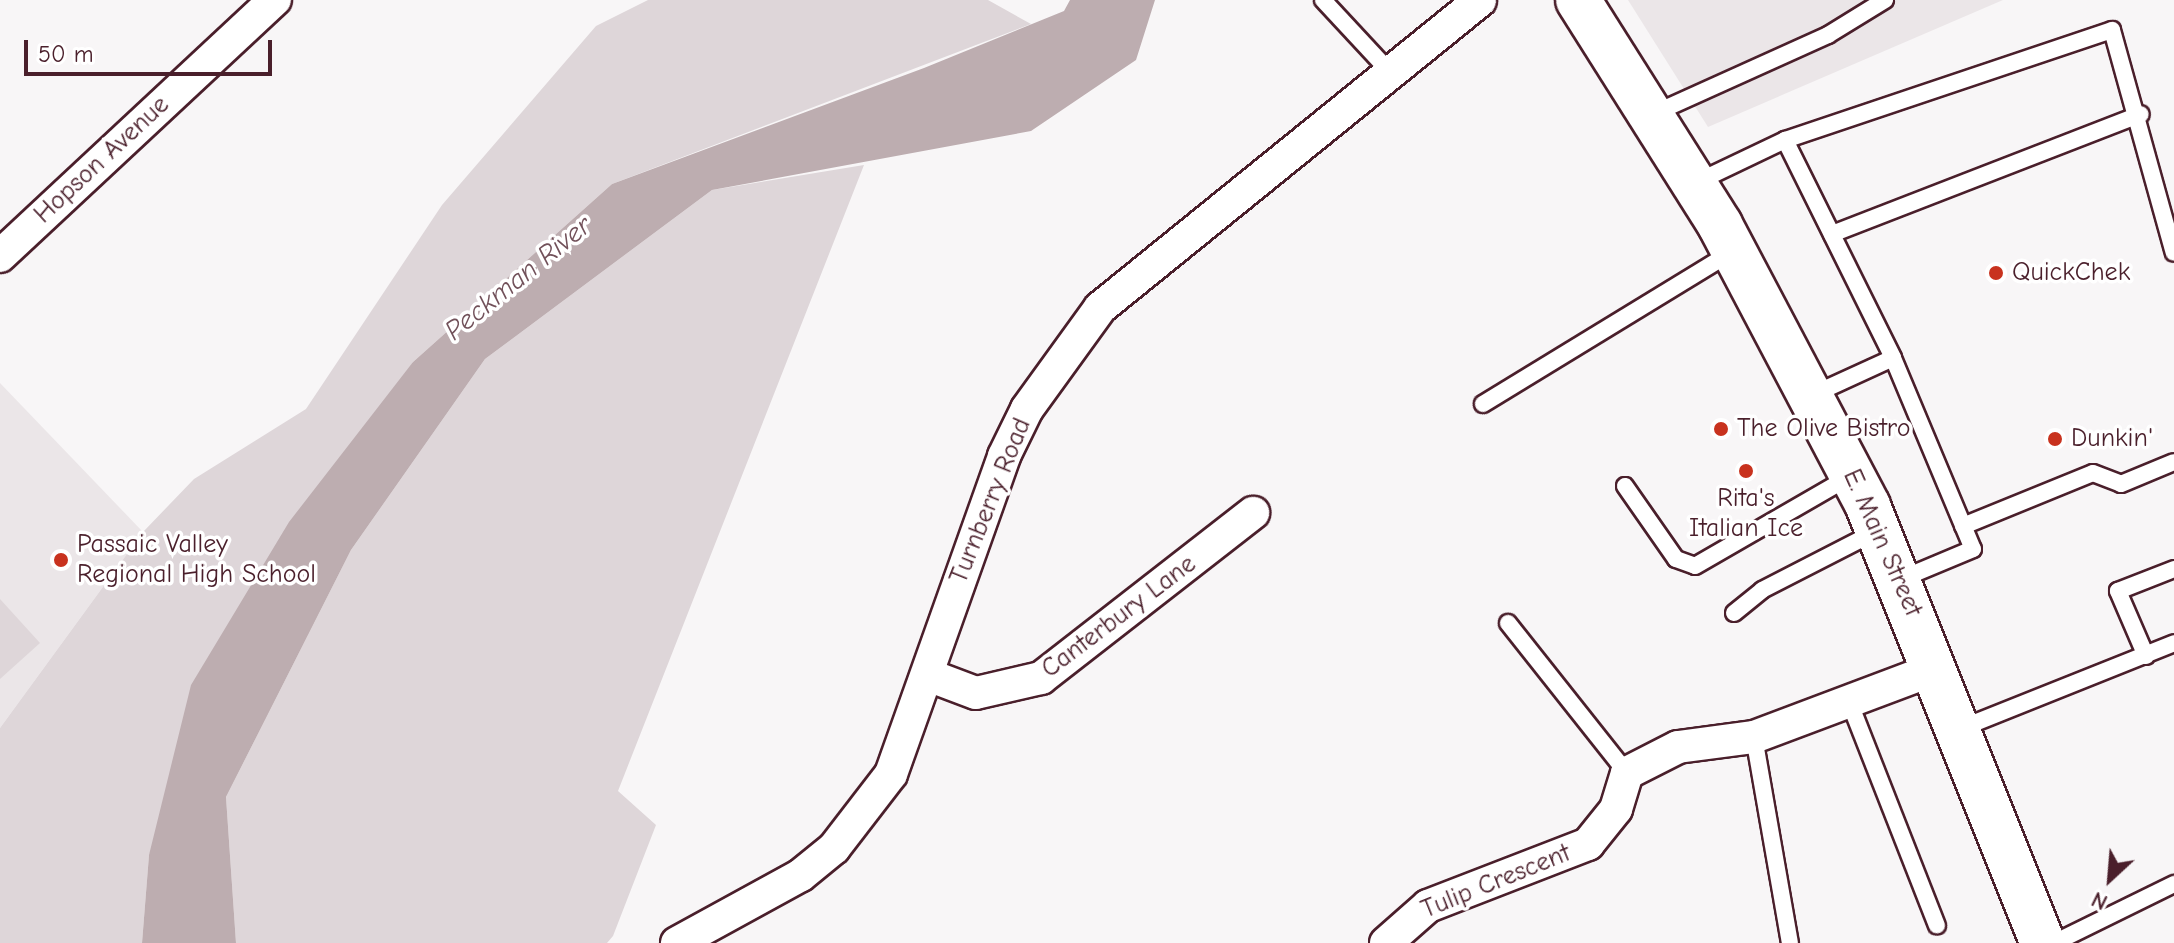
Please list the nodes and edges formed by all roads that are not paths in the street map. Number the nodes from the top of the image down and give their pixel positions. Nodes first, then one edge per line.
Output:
1 (275, 0) edge
2 (1323, 0) edge
3 (1480, 0) edge
4 (1578, 0) edge
5 (1885, 0) edge
6 (1390, 72) junction
7 (1653, 114) junction
8 (2141, 114) junction
9 (1785, 140) junction
10 (1695, 183) junction
11 (1832, 234) junction
12 (1733, 251) junction
13 (2174, 253) edge
14 (0, 256) edge
15 (1893, 358) junction
16 (1810, 397) junction
17 (1483, 404) dead end
18 (2174, 462) edge
19 (1853, 475) junction
20 (1625, 486) dead end
21 (1253, 513) dead end
22 (1963, 526) junction
23 (1879, 530) junction
24 (2174, 569) edge
25 (1899, 580) junction
26 (1734, 613) dead end
27 (1508, 623) dead end
28 (2174, 643) edge
29 (2146, 656) junction
30 (1938, 668) junction
31 (928, 675) junction
32 (1849, 701) junction
33 (1962, 728) junction
34 (1754, 737) junction
35 (1627, 773) junction
36 (2174, 884) edge
37 (1937, 925) dead end
38 (677, 943) edge
39 (1386, 943) edge
40 (1790, 943) edge
41 (2043, 943) edge
42 (2054, 943) edge

1 - 14 street, Hopson Avenue
2 - 6 lane
3 - 6 street, Turnberry Road
4 - 7 main road, E. Main Street
5 - 7 lane
6 - 31 street, Turnberry Road
7 - 10 main road, E. Main Street
8 - 9 lane
8 - 11 lane
8 - 13 lane
9 - 10 lane
9 - 11 lane
10 - 12 main road, E. Main Street
11 - 15 lane
12 - 16 main road, E. Main Street
12 - 17 lane
15 - 16 lane
15 - 22 lane
16 - 19 main road, E. Main Street
18 - 22 lane
19 - 20 lane
19 - 23 main road, E. Main Street
21 - 31 street, Canterbury Lane
22 - 25 lane
23 - 25 main road, E. Main Street
23 - 26 lane
24 - 29 lane
25 - 30 main road, E. Main Street
27 - 35 lane
28 - 29 lane
29 - 33 lane
30 - 32 street
30 - 33 main road, E. Main Street
31 - 38 street, Turnberry Road
32 - 34 street
32 - 37 lane
33 - 41 main road, E. Main Street
34 - 35 street
34 - 40 lane
35 - 39 street, Tulip Crescent
36 - 42 lane

